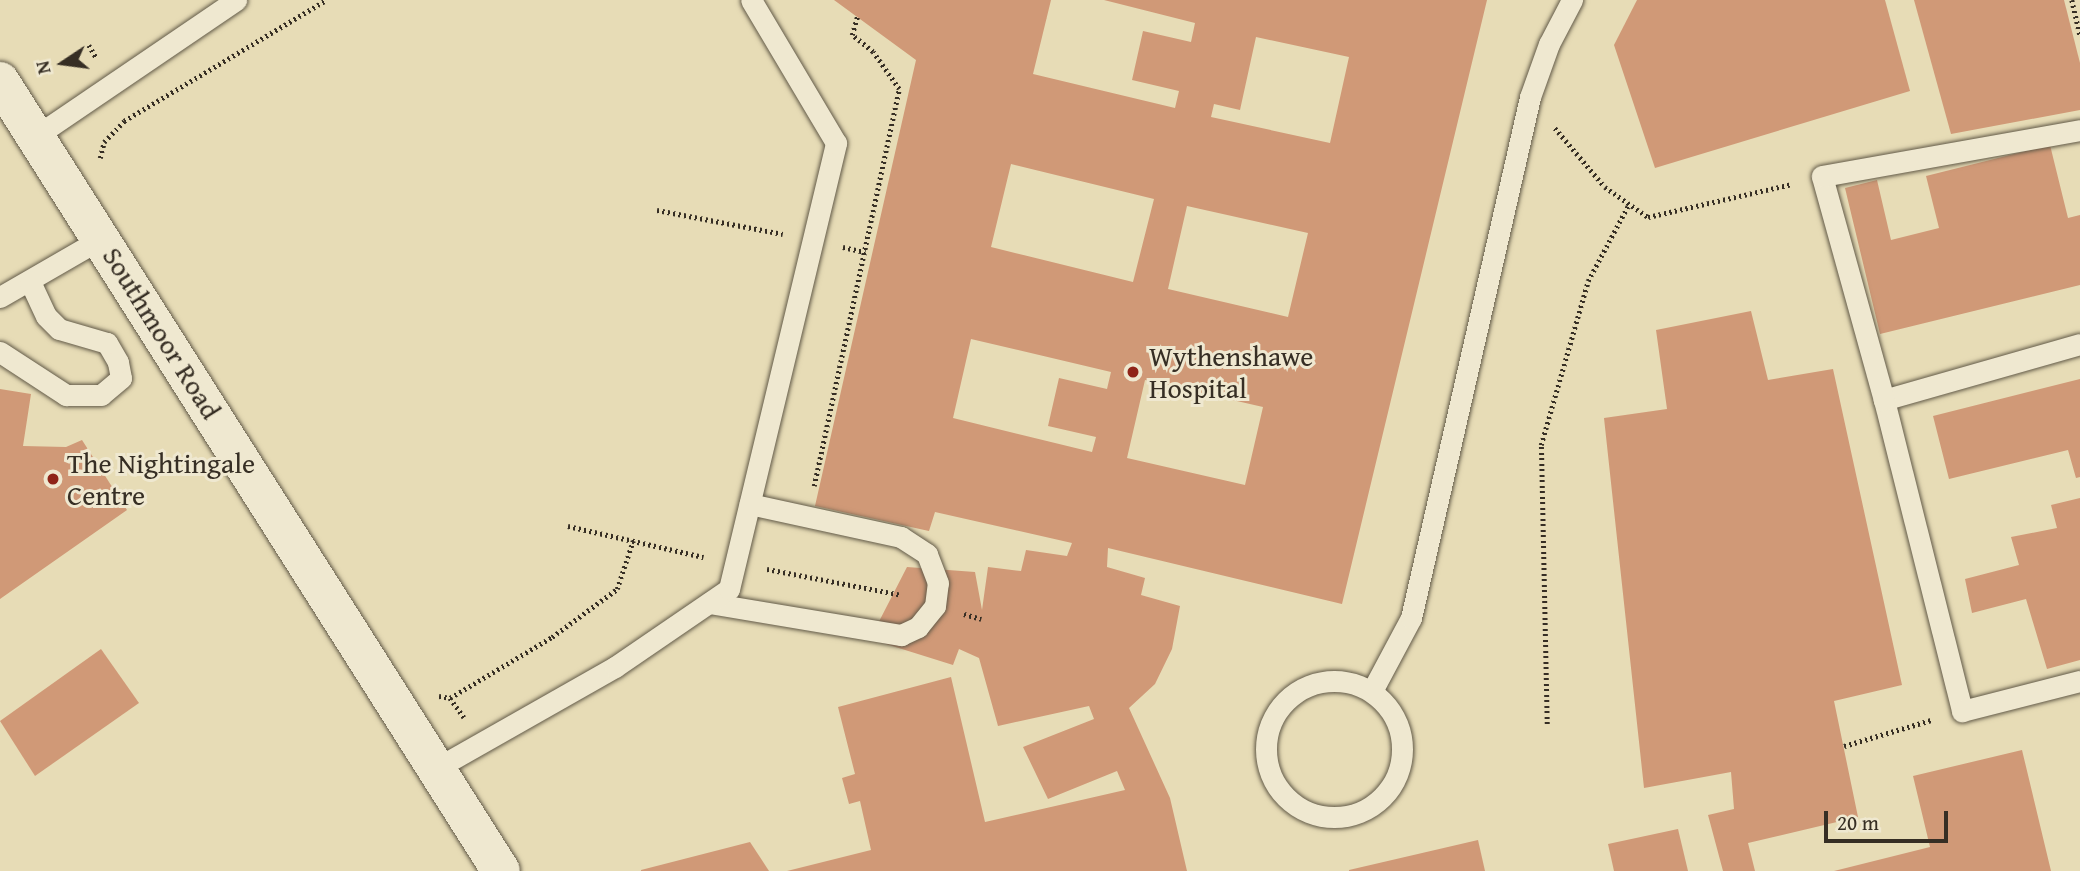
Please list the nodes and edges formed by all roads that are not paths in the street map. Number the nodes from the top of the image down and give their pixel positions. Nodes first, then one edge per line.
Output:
1 (236, 0) edge
2 (751, 0) edge
3 (1572, 0) edge
4 (0, 82) edge
5 (2080, 130) edge
6 (36, 136) junction
7 (102, 238) junction
8 (30, 281) junction
9 (0, 297) edge
10 (2080, 344) edge
11 (0, 352) edge
12 (1884, 400) junction
13 (750, 504) junction
14 (709, 603) junction
15 (2080, 681) edge
16 (1372, 691) junction
17 (438, 768) junction
18 (501, 871) edge

1 - 6 lane
2 - 13 lane
3 - 16 lane
4 - 6 street, Southmoor Road
5 - 12 lane
6 - 7 street, Southmoor Road
7 - 8 lane
7 - 17 street, Southmoor Road
8 - 9 lane
8 - 11 lane
10 - 12 lane
12 - 15 lane
13 - 14 lane
13 - 14 lane
14 - 17 lane
16 - 16 lane
17 - 18 street, Southmoor Road

